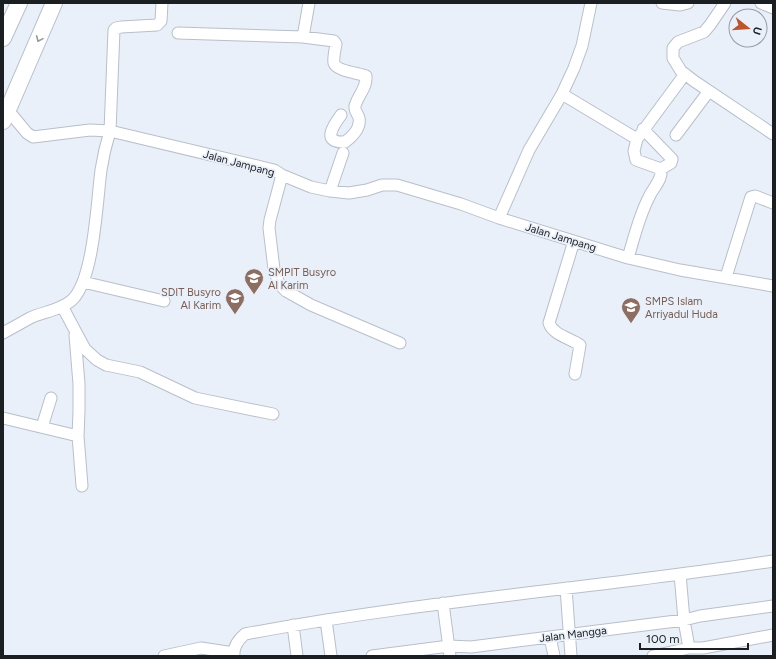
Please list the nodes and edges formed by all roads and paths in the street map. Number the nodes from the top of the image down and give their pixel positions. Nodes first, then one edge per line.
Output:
1 (19, 3) edge
2 (54, 3) edge
3 (162, 3) edge
4 (309, 3) edge
5 (591, 3) edge
6 (662, 3) edge
7 (688, 3) edge
8 (725, 3) edge
9 (761, 3) edge
10 (773, 8) edge
11 (178, 33) dead end
12 (303, 37) junction
13 (3, 38) edge
14 (685, 74) junction
15 (709, 91) junction
16 (562, 94) junction
17 (340, 114) dead end
18 (8, 118) edge
19 (110, 131) junction
20 (640, 134) junction
21 (773, 134) edge
22 (676, 135) dead end
23 (343, 153) dead end
24 (661, 169) junction
25 (282, 175) junction
26 (330, 191) junction
27 (773, 203) edge
28 (499, 218) junction
29 (574, 241) junction
30 (628, 258) junction
31 (726, 277) junction
32 (83, 282) junction
33 (773, 286) edge
34 (164, 301) dead end
35 (62, 306) junction
36 (75, 328) junction
37 (3, 333) edge
38 (400, 343) dead end
39 (574, 374) dead end
40 (51, 398) dead end
41 (273, 414) dead end
42 (3, 418) edge
43 (42, 427) junction
44 (78, 436) junction
45 (82, 486) dead end
46 (773, 561) edge
47 (680, 574) junction
48 (566, 588) junction
49 (443, 603) junction
50 (773, 606) edge
51 (326, 620) junction
52 (684, 620) junction
53 (293, 625) junction
54 (569, 634) junction
55 (773, 635) edge
56 (550, 637) junction
57 (689, 648) junction
58 (487, 650) edge
59 (449, 651) edge
60 (704, 652) edge
61 (230, 654) edge
62 (177, 655) edge
63 (668, 655) edge
64 (164, 656) edge
65 (298, 656) edge
66 (331, 656) edge
67 (372, 656) edge
68 (554, 656) edge
69 (571, 656) edge
70 (653, 656) edge

1 - 13 highway
2 -> 18 highway
3 - 19 street
4 - 12 street
5 - 16 street
6 - 7 street
8 - 14 street
9 - 10 street
11 - 12 street
12 - 17 street
14 - 15 street
14 - 20 street
15 - 21 street
15 - 22 street
16 - 20 street
16 - 28 street
18 - 19 street, Jalan Jampang
19 - 25 street, Jalan Jampang
19 - 32 street
20 - 24 street
20 - 24 street
23 - 26 street
24 - 30 street
25 - 26 street, Jalan Jampang
25 - 38 street
26 - 28 street, Jalan Jampang
27 - 31 street
28 - 29 street, Jalan Jampang
29 - 30 street, Jalan Jampang
29 - 39 street
30 - 31 street, Jalan Jampang
31 - 33 street, Jalan Jampang
32 - 34 street
32 - 35 street
35 - 36 street
35 - 37 street
36 - 41 street
36 - 44 street
40 - 43 street
42 - 43 street
43 - 44 street
44 - 45 street
46 - 47 street
47 - 48 street
47 - 52 street
48 - 49 street
48 - 54 street
49 - 51 street
49 - 59 street
50 - 52 street, Jalan Mangga
51 - 53 street
51 - 66 street
52 - 54 street, Jalan Mangga
52 - 57 street
53 - 61 street
53 - 65 street
54 - 56 street, Jalan Mangga
54 - 69 street
55 - 60 street
56 - 58 street, Jalan Mangga
56 - 68 street
57 - 60 street
57 - 63 street
58 - 59 street, Jalan Mangga
59 - 67 street, Jalan Mangga
61 - 62 street
62 - 64 street
63 - 70 street

